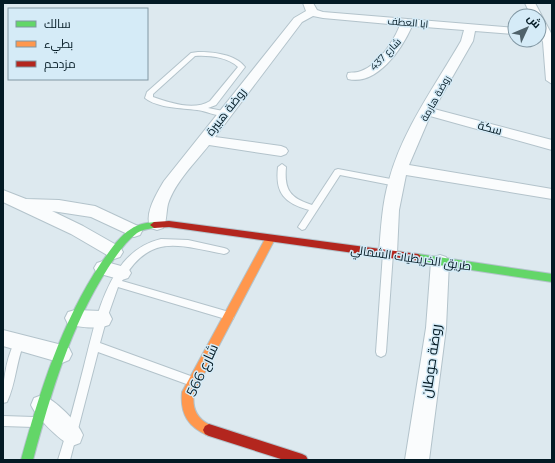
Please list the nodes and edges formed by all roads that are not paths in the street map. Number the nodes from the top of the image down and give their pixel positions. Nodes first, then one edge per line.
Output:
1 (310, 7) edge
2 (407, 22) junction
3 (470, 27) junction
4 (507, 30) edge
5 (547, 37) edge
6 (353, 76) dead end
7 (552, 80) edge
8 (198, 109) junction
9 (427, 111) junction
10 (225, 114) junction
11 (205, 140) junction
12 (552, 145) edge
13 (281, 151) dead end
14 (282, 167) dead end
15 (398, 176) junction
16 (552, 194) edge
17 (3, 195) edge
18 (22, 204) junction
19 (313, 208) junction
20 (157, 224) junction
21 (302, 227) dead end
22 (134, 231) junction
23 (270, 239) junction
24 (224, 251) dead end
25 (114, 252) junction
26 (388, 253) junction
27 (440, 262) junction
28 (102, 268) junction
29 (119, 278) junction
30 (552, 278) edge
31 (229, 316) junction
32 (75, 318) junction
33 (102, 319) junction
34 (11, 341) edge
35 (95, 346) junction
36 (382, 352) dead end
37 (62, 354) junction
38 (194, 382) junction
39 (3, 398) edge
40 (40, 414) junction
41 (3, 421) edge
42 (72, 435) junction
43 (27, 459) edge
44 (64, 460) edge
45 (302, 460) edge
46 (417, 460) edge

1 - 2 street, ابا العطف
1 - 10 street, روضة هبيرة
2 - 3 street, ابا العطف
2 - 6 street, شارع 437
3 - 4 street, ابا العطف
3 - 9 street, روضة هارمة
5 - 7 street
8 - 8 lane
8 - 10 lane
9 - 12 street, سكة
9 - 15 street, روضة هارمة
10 - 11 street, روضة هبيرة
11 - 13 street
11 - 20 street, روضة هبيرة
14 - 19 lane
15 - 16 street
15 - 19 lane
15 - 26 street, روضة هارمة
17 - 18 street
18 - 22 street
18 - 25 street
19 - 21 lane
20 - 22 street
20 - 23 street, طريق الخريطيات الشمالي
22 - 25 street
23 - 26 street, طريق الخريطيات الشمالي
23 - 31 street, شارع 566
24 - 29 lane
25 - 28 street
26 - 27 street, طريق الخريطيات الشمالي
26 - 36 lane
27 - 30 street, طريق الخريطيات الشمالي
27 - 46 street, روضة حوطان
28 - 29 street
28 - 32 street
29 - 31 lane
29 - 33 lane
31 - 38 street, شارع 566
32 - 33 street
32 - 37 street
33 - 35 lane
34 - 37 street
34 - 39 lane
35 - 38 lane
35 - 42 lane
37 - 40 street
38 - 45 street, شارع 566
40 - 41 lane
40 - 42 street
40 - 43 street
42 - 44 lane

